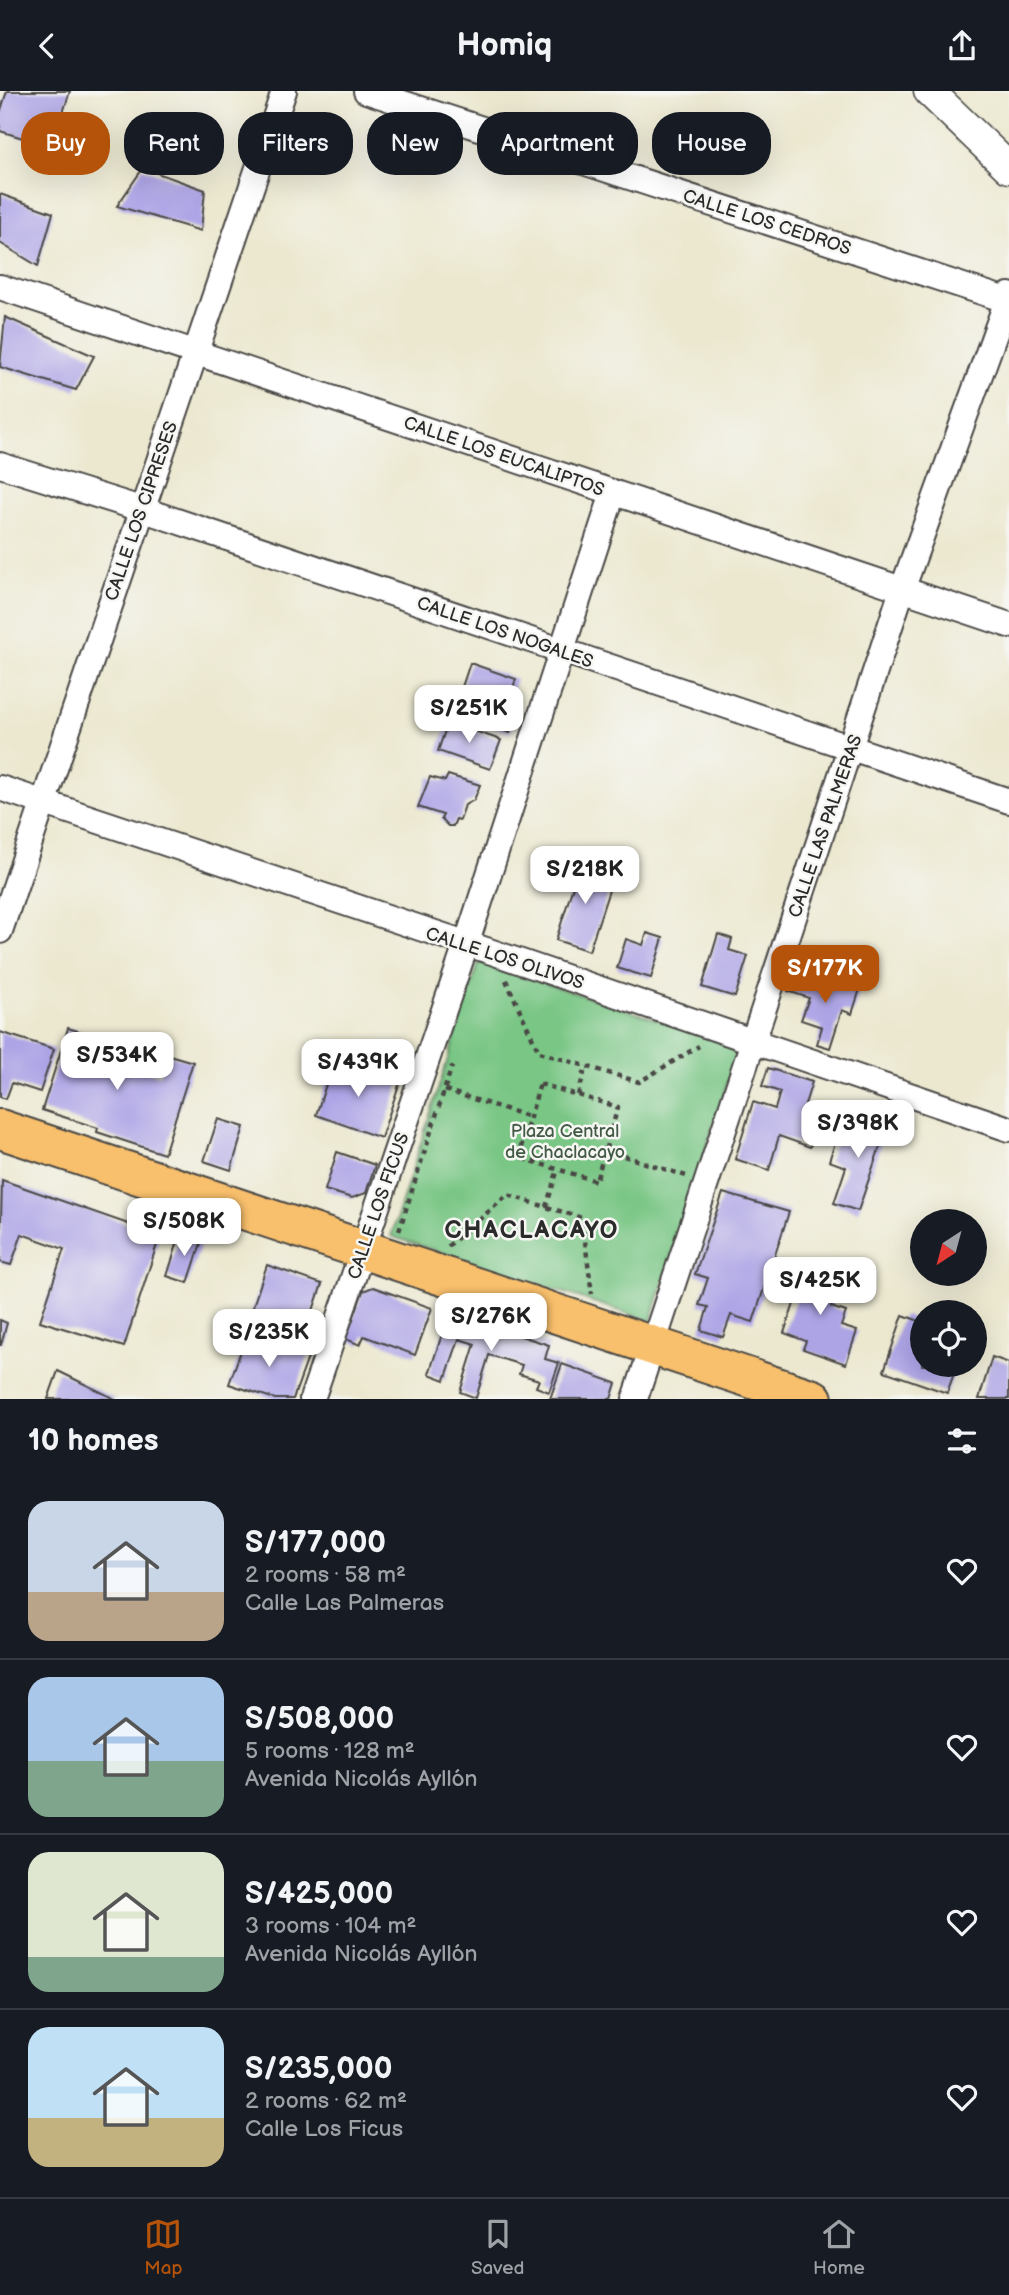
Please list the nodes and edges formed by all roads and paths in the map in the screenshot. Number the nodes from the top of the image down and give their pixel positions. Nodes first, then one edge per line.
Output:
1 (284, 91) edge
2 (366, 91) edge
3 (929, 91) edge
4 (1009, 168) edge
5 (0, 287) edge
6 (1008, 298) edge
7 (197, 353) junction
8 (0, 465) edge
9 (613, 493) junction
10 (141, 509) junction
11 (902, 590) junction
12 (1009, 625) edge
13 (561, 651) junction
14 (852, 748) junction
15 (0, 788) edge
16 (1009, 801) edge
17 (41, 802) junction
18 (0, 931) edge
19 (467, 945) junction
20 (517, 981) dead end
21 (694, 1038) dead end
22 (751, 1043) junction
23 (453, 1063) dead end
24 (586, 1066) junction
25 (445, 1090) junction
26 (578, 1095) junction
27 (530, 1117) junction
28 (0, 1129) edge
29 (1009, 1129) edge
30 (605, 1150) junction
31 (558, 1169) junction
32 (690, 1178) dead end
33 (546, 1207) junction
34 (411, 1235) dead end
35 (362, 1249) junction
36 (460, 1251) dead end
37 (579, 1290) dead end
38 (592, 1294) junction
39 (603, 1298) dead end
40 (653, 1344) junction
41 (312, 1399) edge
42 (635, 1399) edge
43 (813, 1399) edge

1 - 7 street, CALLE LOS CIPRESES
2 - 6 street, CALLE LOS CEDROS
3 - 4 street
5 - 7 street, CALLE LOS EUCALIPTOS
6 - 11 street, CALLE LAS PALMERAS
7 - 9 street, CALLE LOS EUCALIPTOS
7 - 10 street, CALLE LOS CIPRESES
8 - 10 street, CALLE LOS NOGALES
9 - 11 street, CALLE LOS EUCALIPTOS
9 - 13 street, CALLE LOS FICUS
10 - 13 street, CALLE LOS NOGALES
10 - 17 street, CALLE LOS CIPRESES
11 - 12 street, CALLE LOS EUCALIPTOS
11 - 14 street, CALLE LAS PALMERAS
13 - 14 street, CALLE LOS NOGALES
13 - 19 street, CALLE LOS FICUS
14 - 16 street, CALLE LOS NOGALES
14 - 22 street, CALLE LAS PALMERAS
15 - 17 street, CALLE LOS OLIVOS
17 - 18 street, CALLE LOS CIPRESES
17 - 19 street, CALLE LOS OLIVOS
19 - 22 street, CALLE LOS OLIVOS
19 - 35 street, CALLE LOS FICUS
20 - 24 path
21 - 24 path
22 - 29 street, CALLE LOS OLIVOS
22 - 40 street, CALLE LAS PALMERAS
23 - 25 path
24 - 26 path
25 - 27 path
25 - 34 path
26 - 27 path
26 - 30 path
27 - 31 path
28 - 35 highway
30 - 31 path
30 - 32 path
31 - 33 path
33 - 36 path
33 - 38 path
35 - 40 highway
35 - 41 street, CALLE LOS FICUS
37 - 38 path
38 - 39 path
40 - 42 street, CALLE LAS PALMERAS
40 - 43 highway

